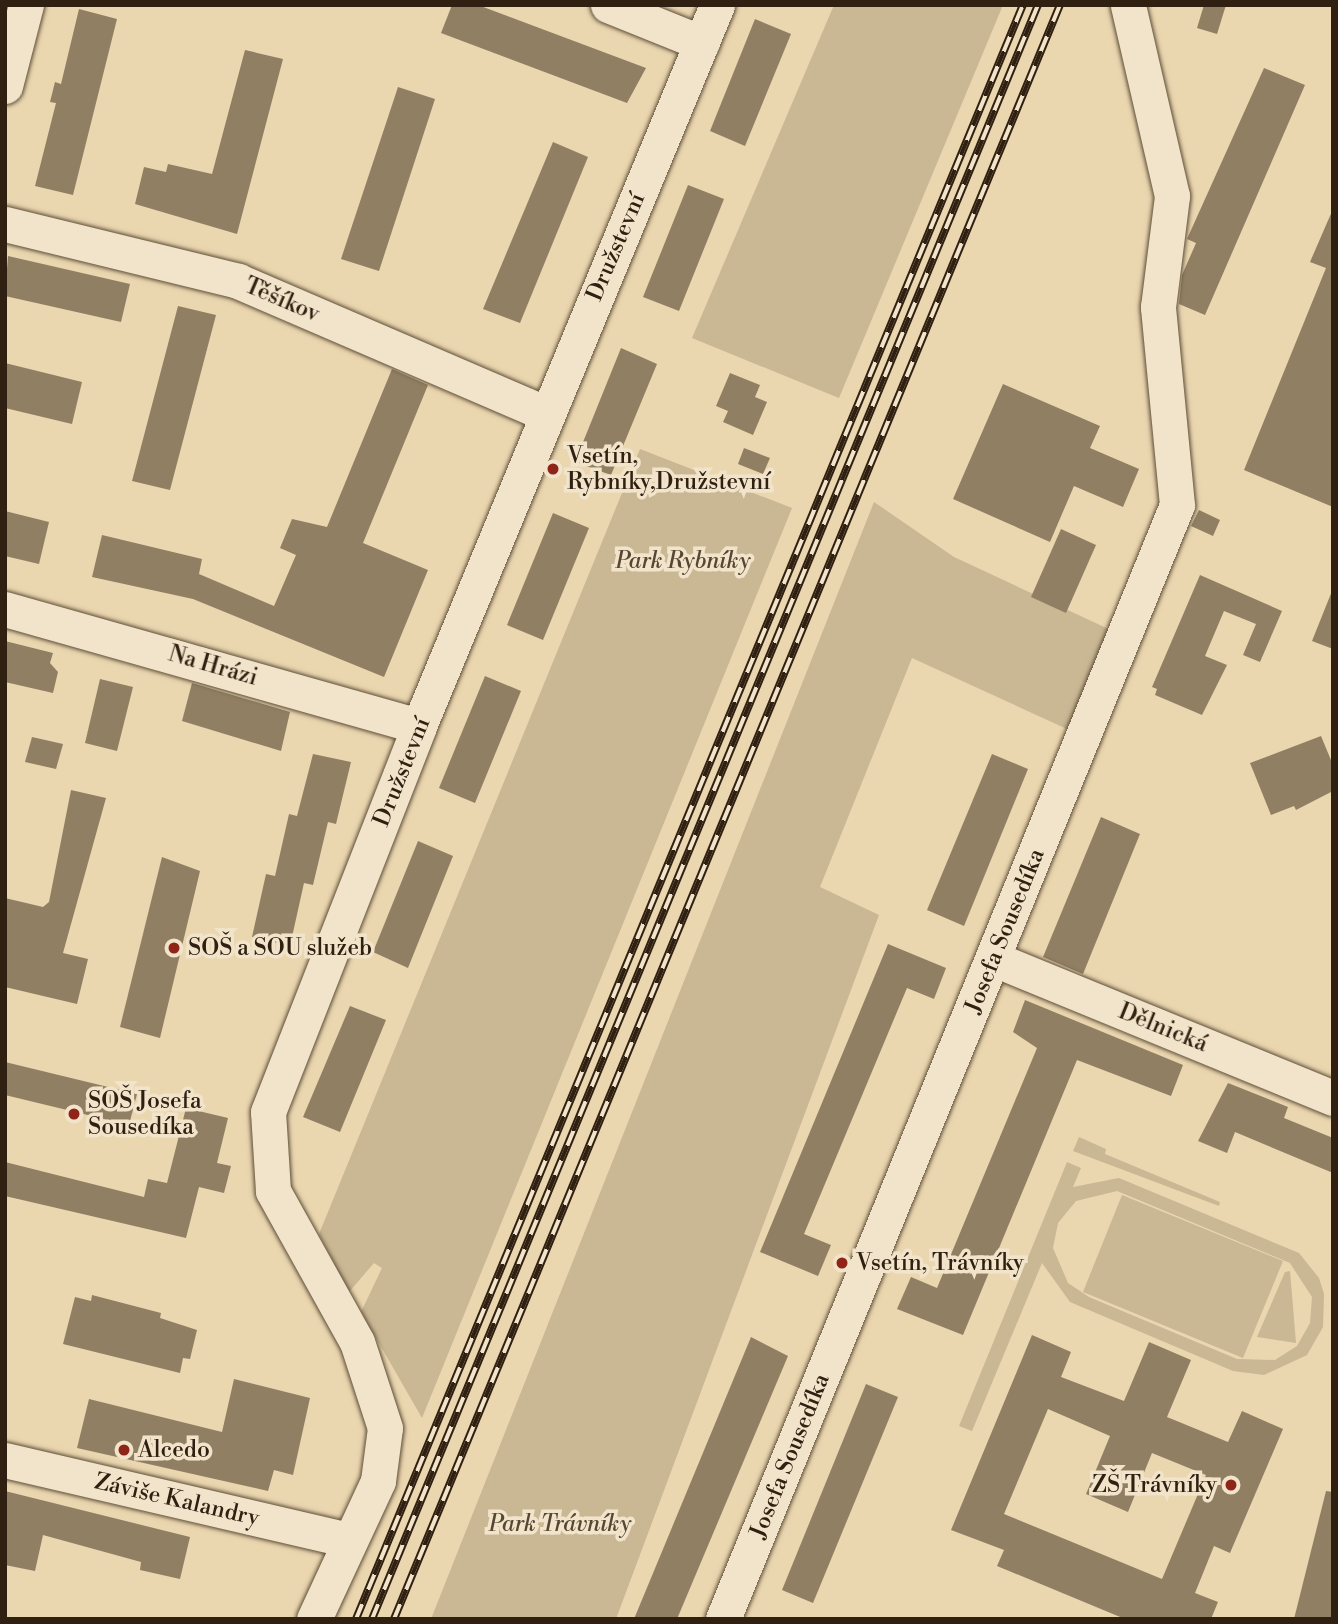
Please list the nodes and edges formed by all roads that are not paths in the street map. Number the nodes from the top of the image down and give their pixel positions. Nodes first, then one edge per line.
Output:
1 (26, 5) edge
2 (608, 5) edge
3 (717, 5) edge
4 (1128, 5) edge
5 (702, 43) junction
6 (5, 86) edge
7 (5, 224) edge
8 (547, 414) junction
9 (5, 609) edge
10 (419, 726) junction
11 (994, 958) junction
12 (1333, 1098) edge
13 (5, 1460) edge
14 (348, 1540) junction
15 (314, 1619) edge
16 (723, 1619) edge

1 - 6 street
2 - 5 street
3 - 5 street, Družstevní
4 - 11 street, Josefa Sousedíka
5 - 8 street, Družstevní
7 - 8 street, Těšíkov
8 - 10 street, Družstevní
9 - 10 street, Na Hrázi
10 - 14 street, Družstevní
11 - 12 street, Dělnická
11 - 16 street, Josefa Sousedíka
13 - 14 street, Záviše Kalandry
14 - 15 street, Družstevní

